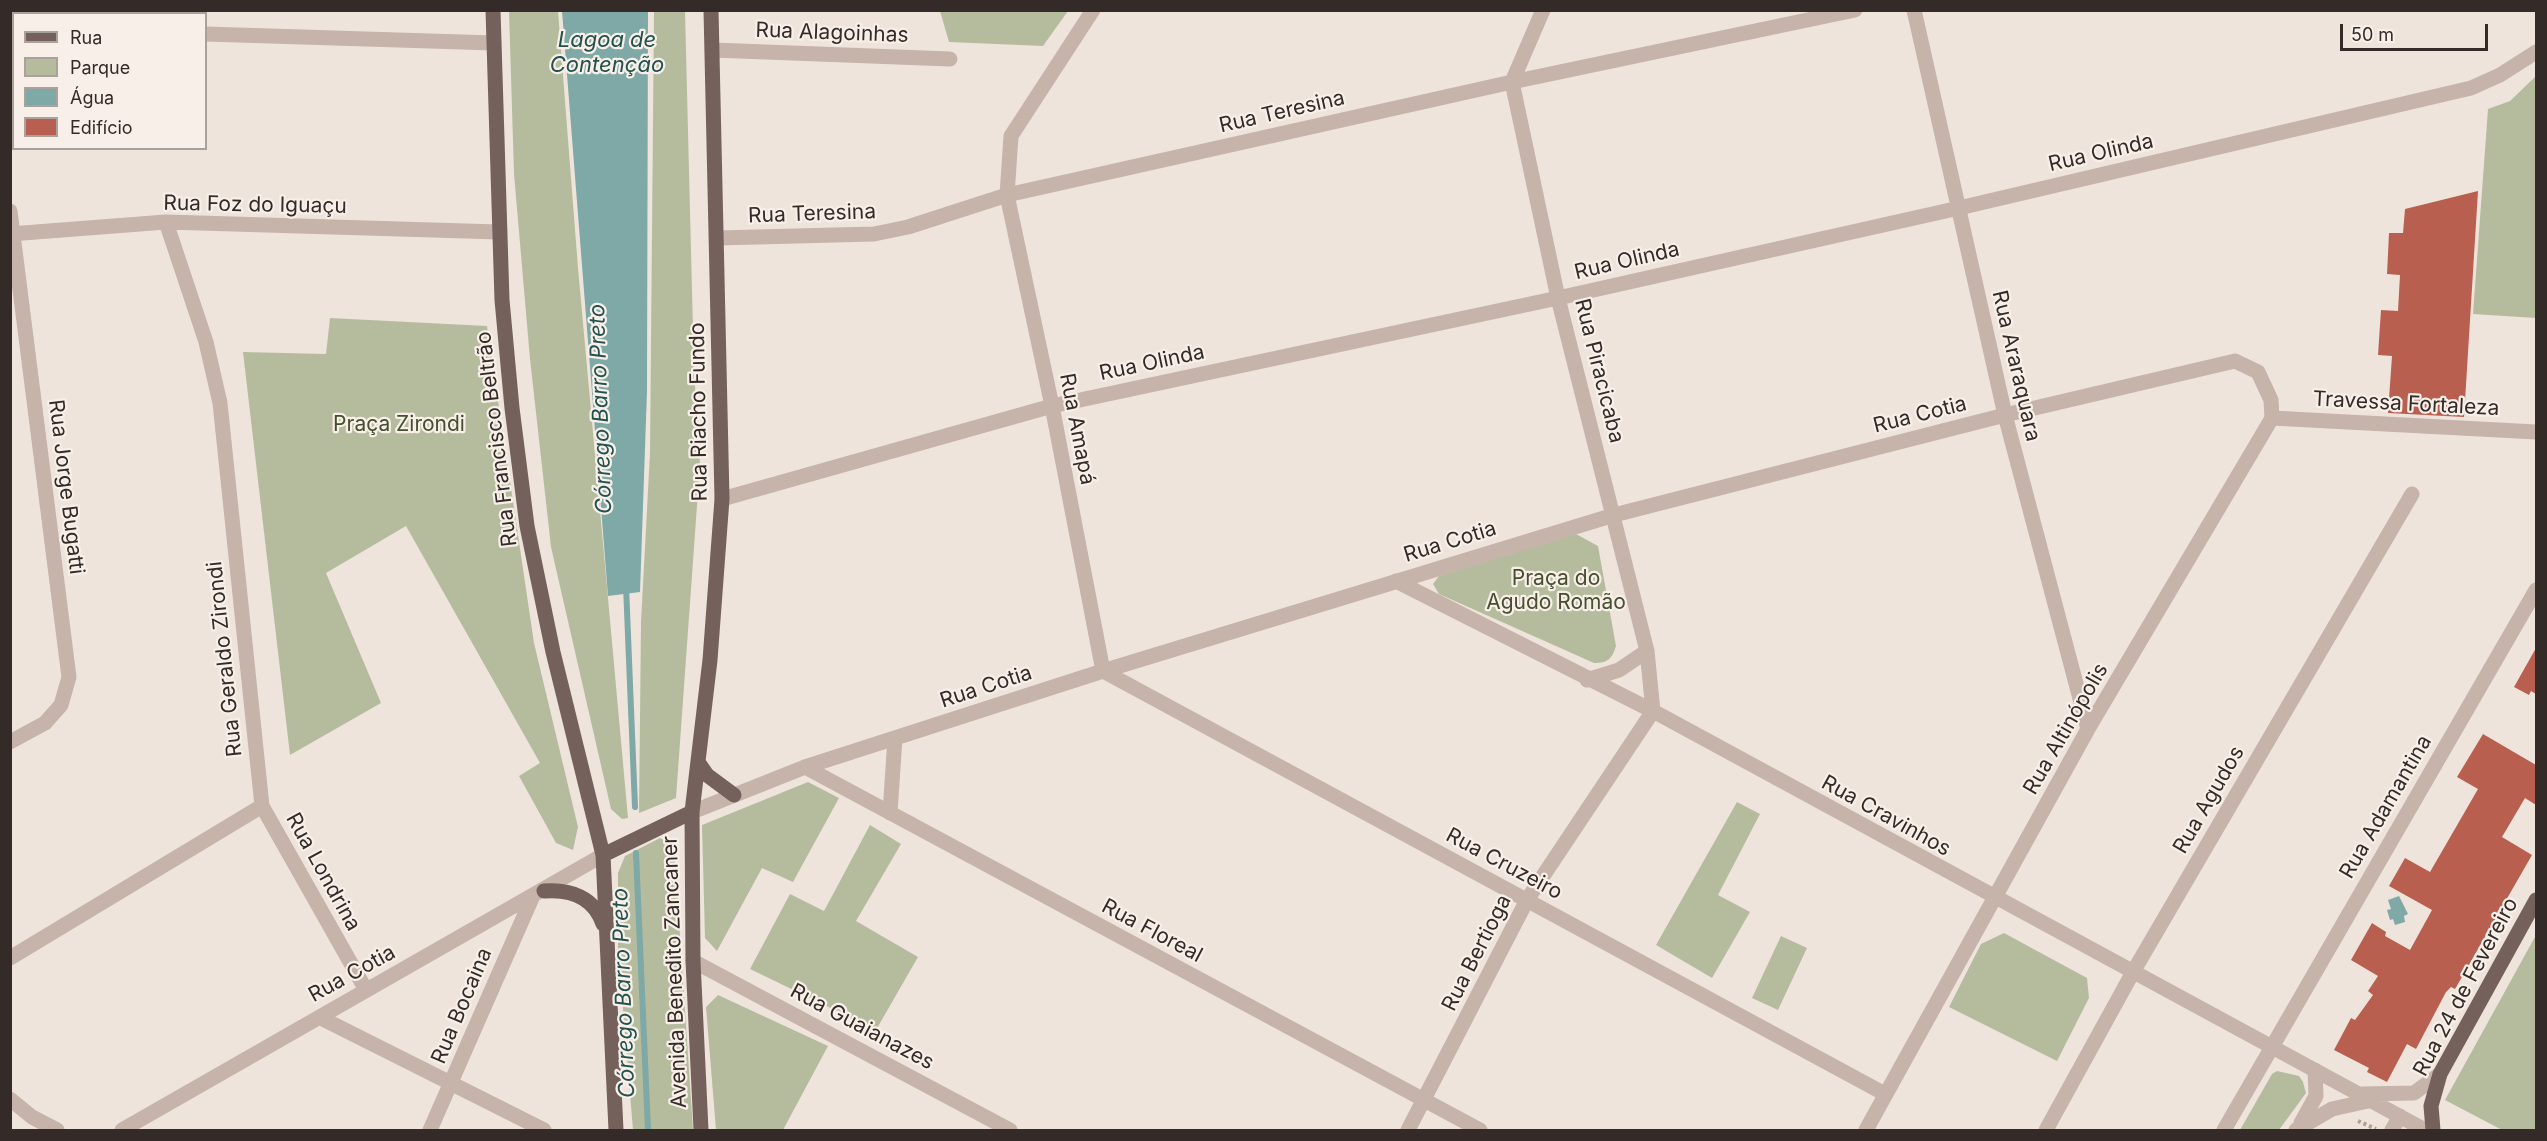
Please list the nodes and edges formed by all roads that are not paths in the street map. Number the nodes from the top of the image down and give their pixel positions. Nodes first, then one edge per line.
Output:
1 (493, 10) edge
2 (711, 10) edge
3 (1093, 10) edge
4 (1543, 10) edge
5 (1855, 10) edge
6 (1914, 10) edge
7 (207, 34) edge
8 (494, 43) junction
9 (713, 50) junction
10 (2536, 52) edge
11 (950, 59) dead end
12 (1512, 82) junction
13 (1007, 195) junction
14 (1959, 208) junction
15 (10, 211) edge
16 (166, 222) junction
17 (499, 232) junction
18 (12, 234) edge
19 (718, 238) junction
20 (1558, 298) junction
21 (1052, 406) junction
22 (2005, 415) junction
23 (2272, 418) junction
24 (2536, 432) edge
25 (2412, 494) dead end
26 (722, 499) junction
27 (1614, 515) junction
28 (1396, 581) junction
29 (2536, 590) edge
30 (1647, 651) junction
31 (1103, 671) junction
32 (1587, 680) junction
33 (1653, 711) junction
34 (2088, 729) junction
35 (895, 738) junction
36 (10, 742) edge
37 (698, 762) junction
38 (805, 767) junction
39 (734, 795) junction
40 (262, 806) junction
41 (692, 812) junction
42 (890, 813) junction
43 (603, 855) junction
44 (538, 894) junction
45 (1995, 899) junction
46 (1527, 900) junction
47 (2536, 900) edge
48 (605, 931) junction
49 (10, 958) edge
50 (693, 961) junction
51 (2133, 972) junction
52 (366, 990) junction
53 (320, 1017) junction
54 (2272, 1046) junction
55 (2314, 1070) junction
56 (2440, 1074) junction
57 (451, 1083) junction
58 (2353, 1093) junction
59 (1885, 1094) junction
60 (10, 1099) edge
61 (1424, 1101) junction
62 (2368, 1101) junction
63 (2400, 1116) junction
64 (35, 1124) edge
65 (57, 1131) edge
66 (122, 1131) edge
67 (430, 1131) edge
68 (544, 1131) edge
69 (616, 1131) edge
70 (701, 1131) edge
71 (1010, 1131) edge
72 (1408, 1131) edge
73 (1480, 1131) edge
74 (1866, 1131) edge
75 (2046, 1131) edge
76 (2224, 1131) edge
77 (2296, 1131) edge
78 (2392, 1131) edge
79 (2425, 1131) edge
80 (2433, 1131) edge

1 - 8 main road, Rua Francisco Beltrão
2 - 9 main road, Rua Riacho Fundo
3 - 13 street, Rua Amapá
4 - 12 street
5 - 12 street, Rua Teresina
6 - 14 street, Rua Araraquara
7 - 8 street
8 - 17 main road, Rua Francisco Beltrão
9 - 11 street, Rua Alagoinhas
9 - 19 main road, Rua Riacho Fundo
10 - 14 street, Rua Olinda
12 - 13 street, Rua Teresina
12 - 20 street, Rua Piracicaba
13 - 19 street, Rua Teresina
13 - 21 street, Rua Amapá
14 - 20 street, Rua Olinda
14 - 22 street, Rua Araraquara
15 - 18 street, Rua Jorge Bugatti
16 - 17 street, Rua Foz do Iguaçu
16 - 18 street, Rua Foz do Iguaçu
16 - 40 street, Rua Geraldo Zirondi
17 - 43 main road, Rua Francisco Beltrão
18 - 36 street, Rua Jorge Bugatti
19 - 26 main road, Rua Riacho Fundo
20 - 21 street, Rua Olinda
20 - 27 street, Rua Piracicaba
21 - 26 street, Rua Olinda
21 - 31 street, Rua Amapá
22 - 23 street, Rua Cotia
22 - 27 street, Rua Cotia
22 - 34 street, Rua Araraquara
23 - 24 street, Travessa Fortaleza
23 - 34 street, Rua Altinópolis
25 - 51 street, Rua Agudos
26 - 37 main road, Rua Riacho Fundo
27 - 28 street, Rua Cotia
27 - 30 street, Rua Piracicaba
28 - 31 street, Rua Cotia
28 - 32 street, Rua Cravinhos
29 - 54 street, Rua Adamantina
30 - 32 street
30 - 33 street, Rua Piracicaba
31 - 35 street, Rua Cotia
31 - 46 street, Rua Cruzeiro
32 - 33 street, Rua Cravinhos
33 - 45 street, Rua Cravinhos
33 - 46 street, Rua Bertioga
34 - 45 street, Rua Altinópolis
35 - 38 street, Rua Cotia
35 - 42 street
37 - 39 main road
37 - 41 main road, Rua Riacho Fundo
38 - 39 street, Rua Cotia
38 - 42 street, Rua Floreal
39 - 41 street, Rua Cotia
40 - 49 street
40 - 52 street, Rua Londrina
41 - 43 main road
41 - 50 main road, Avenida Benedito Zancaner
42 - 61 street, Rua Floreal
43 - 44 street, Rua Cotia
43 - 48 main road
44 - 48 main road
44 - 52 street, Rua Cotia
44 - 57 street, Rua Bocaina
45 - 51 street, Rua Cravinhos
45 - 59 street, Rua Altinópolis
46 - 59 street, Rua Cruzeiro
46 - 61 street, Rua Bertioga
47 - 56 main road, Rua 24 de Fevereiro
48 - 69 main road
50 - 70 main road, Avenida Benedito Zancaner
50 - 71 street, Rua Guaianazes
51 - 54 street, Rua Cravinhos
51 - 75 street, Rua Agudos
52 - 53 street, Rua Cotia
53 - 57 street
53 - 66 street, Rua Cotia
54 - 55 street, Rua Cravinhos
54 - 76 street, Rua Adamantina
55 - 58 street, Rua Cravinhos
55 - 77 street
56 - 58 street, Rua Cravinhos
56 - 80 main road, Rua 24 de Fevereiro
57 - 67 street, Rua Bocaina
57 - 68 street
58 - 62 street, Rua Cravinhos
59 - 74 street, Rua Altinópolis
60 - 64 street
61 - 72 street, Rua Bertioga
61 - 73 street, Rua Floreal
62 - 63 street, Rua Cravinhos
62 - 77 street
63 - 78 street
63 - 79 street, Rua Cravinhos
64 - 65 street

